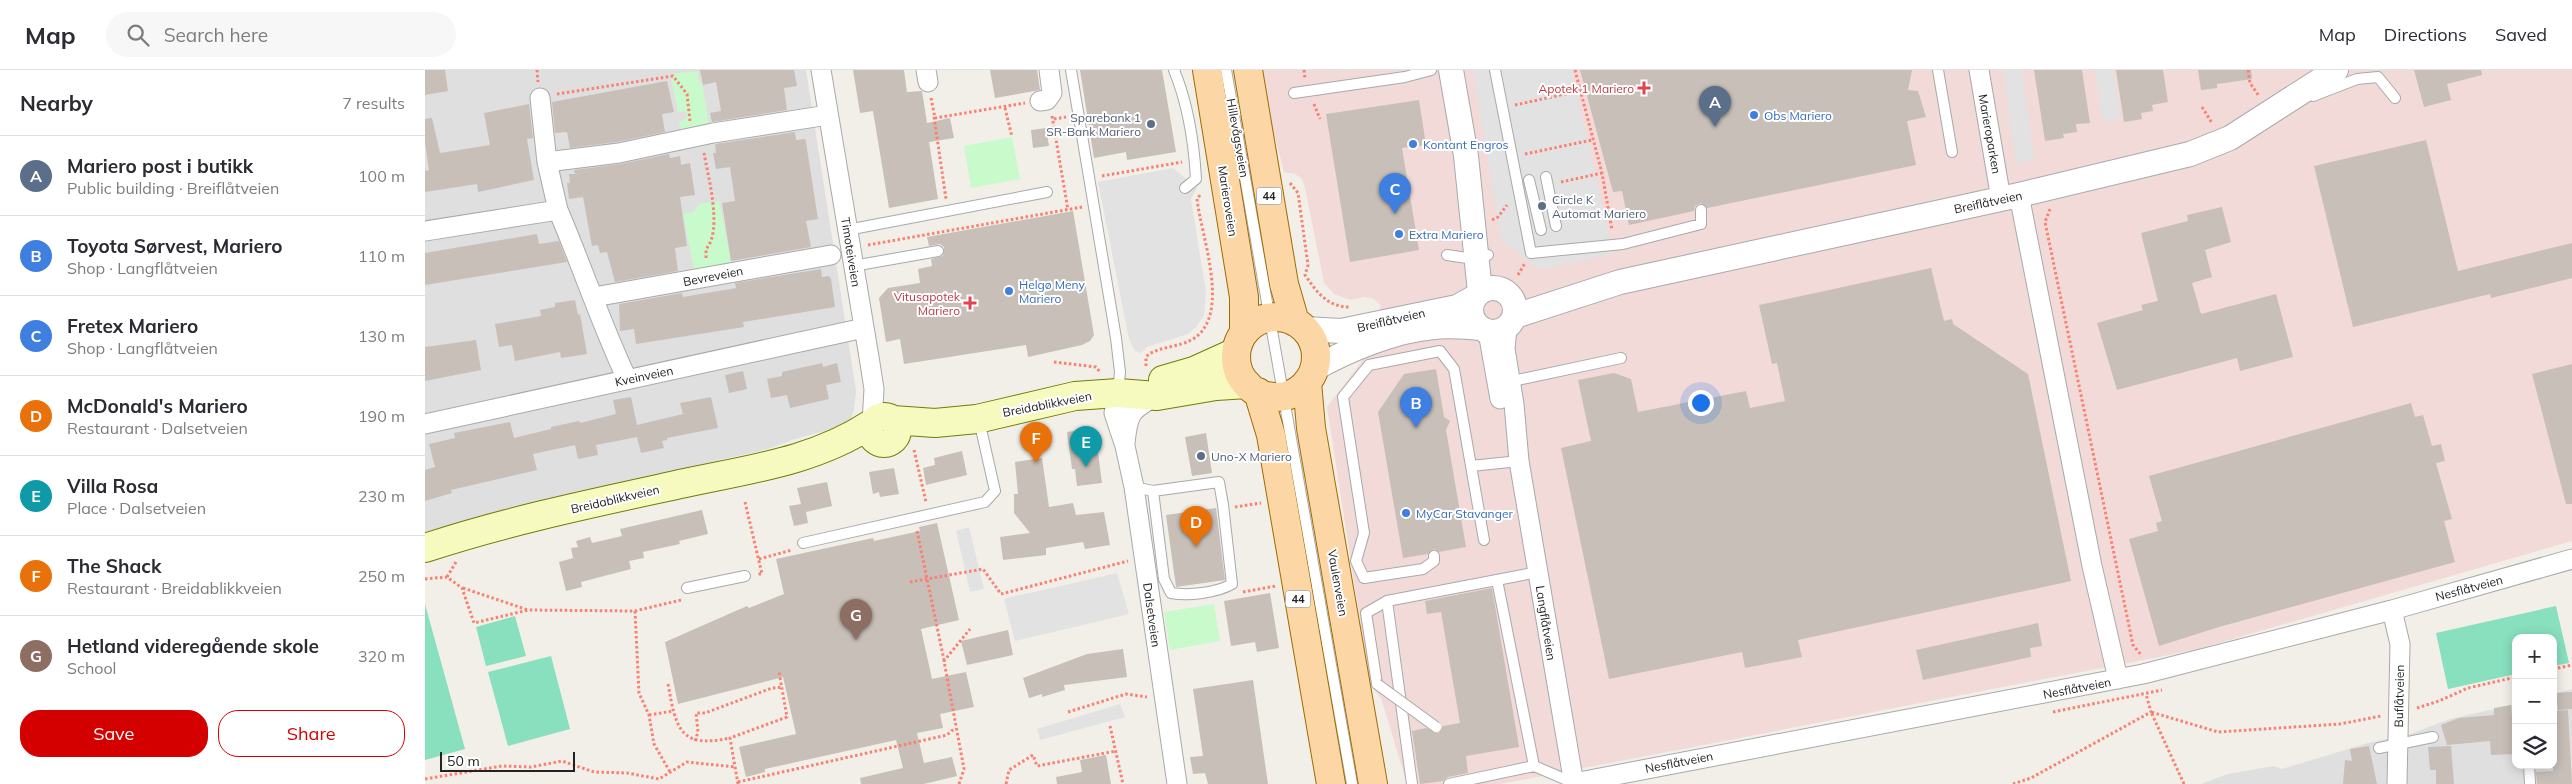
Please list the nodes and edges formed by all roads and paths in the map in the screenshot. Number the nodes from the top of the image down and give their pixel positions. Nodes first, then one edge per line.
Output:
1 (821, 70) edge
2 (1049, 70) edge
3 (1071, 70) edge
4 (1174, 70) edge
5 (1207, 70) edge
6 (1226, 70) edge
7 (1248, 70) edge
8 (1431, 70) edge
9 (1451, 70) edge
10 (1495, 70) edge
11 (1575, 70) edge
12 (1938, 70) edge
13 (1979, 70) edge
14 (2248, 70) edge
15 (2336, 70) edge
16 (927, 76) edge
17 (1579, 91) junction
18 (1294, 93) dead end
19 (540, 98) joint
20 (2395, 98) dead end
21 (1043, 100) junction
22 (2261, 100) junction
23 (1514, 105) dead end
24 (2202, 107) dead end
25 (1005, 108) junction
26 (828, 115) junction
27 (934, 117) junction
28 (2220, 120) dead end
29 (2212, 124) junction
30 (2203, 128) dead end
31 (706, 134) junction
32 (1012, 137) dead end
33 (1592, 140) junction
34 (1952, 152) dead end
35 (1524, 154) dead end
36 (1195, 160) junction
37 (547, 162) junction
38 (1546, 177) dead end
39 (1089, 178) junction
40 (1529, 180) dead end
41 (1283, 181) dead end
42 (1185, 188) dead end
43 (1047, 192) dead end
44 (1206, 192) dead end
45 (2010, 197) junction
46 (1094, 205) junction
47 (2050, 209) dead end
48 (558, 210) junction
49 (1069, 210) junction
50 (1701, 210) dead end
51 (948, 212) junction
52 (1556, 226) dead end
53 (425, 230) edge
54 (847, 230) junction
55 (1541, 230) dead end
56 (1612, 230) dead end
57 (865, 245) dead end
58 (938, 251) dead end
59 (831, 255) dead end
60 (1447, 255) dead end
61 (1483, 256) junction
62 (853, 266) junction
63 (708, 277) junction
64 (594, 297) junction
65 (1355, 307) dead end
66 (1494, 310) junction
67 (1269, 318) junction
68 (1300, 325) junction
69 (864, 328) junction
70 (1240, 343) junction
71 (1621, 358) dead end
72 (1054, 362) dead end
73 (1146, 370) dead end
74 (1311, 375) junction
75 (627, 379) junction
76 (1110, 383) junction
77 (1504, 383) junction
78 (1252, 388) junction
79 (1157, 396) junction
80 (1284, 396) junction
81 (978, 419) junction
82 (425, 424) edge
83 (888, 431) junction
84 (1125, 446) junction
85 (1519, 461) junction
86 (1471, 466) junction
87 (1134, 487) junction
88 (1153, 491) junction
89 (745, 502) dead end
90 (1255, 504) dead end
91 (1223, 505) junction
92 (929, 514) junction
93 (914, 518) junction
94 (1484, 540) dead end
95 (803, 542) joint
96 (425, 548) edge
97 (1434, 556) dead end
98 (759, 559) junction
99 (2572, 559) edge
100 (1131, 560) dead end
101 (1538, 572) junction
102 (762, 574) junction
103 (750, 577) junction
104 (929, 578) junction
105 (425, 579) edge
106 (1497, 580) junction
107 (910, 582) dead end
108 (462, 588) junction
109 (687, 588) dead end
110 (689, 599) dead end
111 (1387, 601) junction
112 (528, 610) junction
113 (2392, 610) junction
114 (635, 611) junction
115 (970, 629) dead end
116 (944, 661) junction
117 (2572, 665) edge
118 (2557, 668) edge
119 (779, 672) dead end
120 (2143, 674) junction
121 (2512, 678) edge
122 (2119, 679) junction
123 (668, 684) dead end
124 (783, 688) junction
125 (1164, 699) junction
126 (673, 711) junction
127 (1068, 712) dead end
128 (2151, 712) junction
129 (2399, 713) junction
130 (649, 715) junction
131 (1110, 726) dead end
132 (1435, 726) dead end
133 (955, 728) junction
134 (2433, 737) dead end
135 (730, 738) junction
136 (695, 741) junction
137 (2398, 746) junction
138 (2379, 748) dead end
139 (1116, 751) junction
140 (1534, 766) junction
141 (735, 767) junction
142 (2529, 769) edge
143 (670, 772) junction
144 (425, 779) edge
145 (738, 783) edge
146 (1574, 783) edge
147 (959, 784) edge
148 (1005, 784) edge
149 (1123, 784) edge
150 (1177, 784) edge
151 (1331, 784) edge
152 (1351, 784) edge
153 (1373, 784) edge
154 (1412, 784) edge
155 (1449, 784) edge
156 (2013, 784) edge
157 (2184, 784) edge
158 (2397, 784) edge
159 (2530, 784) edge

1 - 26 street, Timoteiveien
2 - 21 street
3 - 39 lane
4 - 36 lane
5 - 70 main road, Marieroveien / 44
6 - 67 lane, Hillevågsveien
7 - 68 main road, 44
8 - 18 lane
9 - 61 street, Langflåtveien
10 - 50 lane
11 - 17 path
12 - 34 lane
13 - 45 street, Marieroparken
14 - 22 path
15 - 22 street, Breiflåtveien
16 - 27 path
17 - 23 path
17 - 33 path
19 - 31 path
19 - 37 street
20 - 22 lane
21 - 25 path
21 - 49 path
22 - 45 street, Breiflåtveien
24 - 29 path
25 - 27 path
25 - 32 path
26 - 31 street
26 - 54 street, Timoteiveien
27 - 51 path
28 - 29 path
29 - 30 path
31 - 37 street
31 - 63 path
33 - 35 path
33 - 56 path
36 - 39 path
36 - 42 lane
37 - 48 street
38 - 52 lane
39 - 46 lane
40 - 55 lane
41 - 65 path
43 - 51 lane
44 - 73 path
45 - 66 street, Breiflåtveien
45 - 122 street, Marieroparken
46 - 49 path
46 - 76 lane
47 - 120 path
48 - 53 street
48 - 64 street
49 - 57 path
51 - 54 lane
54 - 62 street, Timoteiveien
58 - 62 lane
59 - 63 street, Bevreveien
60 - 61 lane
61 - 66 street, Langflåtveien
62 - 69 street, Timoteiveien
63 - 64 street, Bevreveien
64 - 75 street
66 - 68 street, Breiflåtveien
66 - 74 street, Breiflåtveien
66 - 77 street, Langflåtveien
67 - 68 main road
67 - 70 main road
67 - 80 lane, Hillevågsveien
68 - 74 main road, 44
69 - 75 street, Kveinveien
69 - 83 street, Timoteiveien
70 - 76 main road, Breidablikkveien
70 - 78 main road, 44
71 - 77 lane
72 - 76 path
74 - 80 main road
74 - 153 main road, Vaulenveien / 44
75 - 82 street, Kveinveien
76 - 79 main road, Breidablikkveien
76 - 81 main road, Breidablikkveien
76 - 84 street, Dalsetveien
77 - 85 street, Langflåtveien
78 - 79 main road, Breidablikkveien
78 - 80 main road
78 - 151 main road, 44
79 - 84 street, Dalsetveien
80 - 152 lane, Hillevågsveien
81 - 83 main road, Breidablikkveien
81 - 92 lane
83 - 92 path
83 - 96 main road, Breidablikkveien
84 - 87 street, Dalsetveien
85 - 86 lane
85 - 101 street, Langflåtveien
86 - 94 lane
86 - 97 lane
87 - 88 lane
87 - 125 street, Dalsetveien
88 - 91 lane
88 - 91 lane
89 - 98 path
90 - 91 path
92 - 93 lane
93 - 95 lane
93 - 104 path
95 - 98 path
98 - 102 path
99 - 113 street, Nesflåtveien
100 - 104 path
101 - 106 lane
101 - 146 street, Langflåtveien
102 - 103 path
102 - 103 path
103 - 109 lane
104 - 107 path
104 - 116 path
105 - 108 path
106 - 111 lane
106 - 140 lane
108 - 112 path
108 - 112 path
110 - 114 path
111 - 132 lane, bridge
111 - 154 lane
112 - 114 path
113 - 120 street, Nesflåtveien
113 - 129 street, Buflåtveien
114 - 130 path
115 - 116 path
116 - 133 path
117 - 118 path
119 - 124 path
120 - 122 street, Nesflåtveien
120 - 128 path
121 - 129 path
122 - 146 street, Nesflåtveien
123 - 126 path
124 - 135 path
124 - 136 path
125 - 127 path
125 - 150 street, Dalsetveien
126 - 130 path
126 - 136 path
128 - 129 path
128 - 156 path
128 - 157 path
129 - 137 street, Buflåtveien
130 - 143 path
131 - 139 path
133 - 145 path
133 - 147 path
134 - 137 lane
135 - 136 path
135 - 141 path
137 - 138 lane
137 - 158 street, Buflåtveien
139 - 148 path
139 - 149 path
140 - 146 lane
140 - 155 lane
141 - 143 path
141 - 145 path
142 - 159 lane
143 - 144 path

